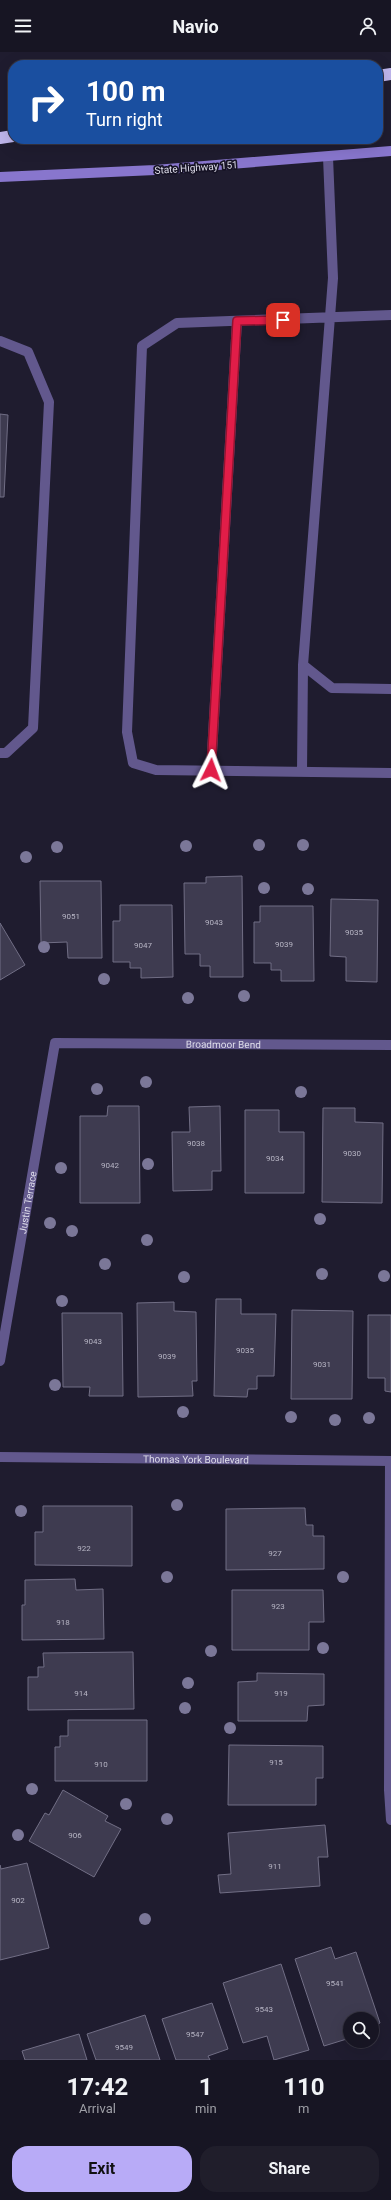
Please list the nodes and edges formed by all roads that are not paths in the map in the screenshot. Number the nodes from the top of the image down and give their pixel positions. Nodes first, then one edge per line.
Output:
1 (391, 151) edge
2 (328, 157) junction
3 (0, 177) edge
4 (391, 315) edge
5 (329, 318) junction
6 (237, 321) junction
7 (0, 341) edge
8 (303, 665) junction
9 (391, 689) edge
10 (0, 753) edge
11 (211, 770) junction
12 (302, 772) junction
13 (391, 773) edge
14 (55, 1043) joint
15 (391, 1045) edge
16 (0, 1361) edge
17 (0, 1458) edge
18 (391, 1461) edge
19 (391, 1820) edge

1 - 2 main road, State Highway 151
2 - 3 main road, State Highway 151
2 - 5 street
4 - 5 street
5 - 6 street
5 - 8 street
6 - 11 street
6 - 11 street
7 - 10 street
8 - 9 street
8 - 12 street
11 - 12 street
12 - 13 street
14 - 15 street, Broadmoor Bend
14 - 16 street, Justin Terrace
17 - 18 street, Thomas York Boulevard
18 - 19 street

